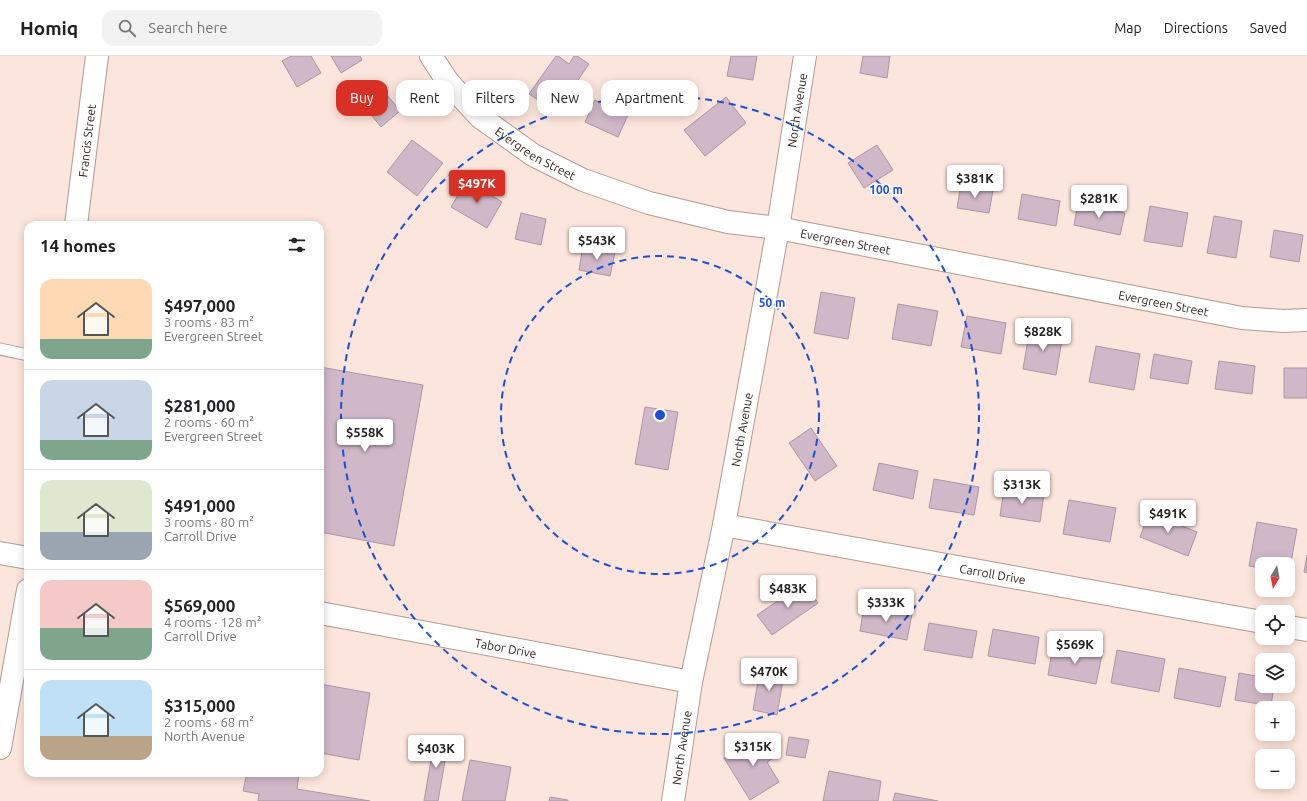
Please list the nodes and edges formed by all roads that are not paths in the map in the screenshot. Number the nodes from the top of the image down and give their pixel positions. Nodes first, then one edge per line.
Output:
1 (97, 56) edge
2 (431, 56) edge
3 (805, 56) edge
4 (76, 221) edge
5 (778, 228) junction
6 (1307, 320) edge
7 (1, 353) edge
8 (24, 355) edge
9 (724, 525) junction
10 (0, 553) edge
11 (24, 557) edge
12 (24, 613) edge
13 (324, 614) edge
14 (1255, 621) edge
15 (1295, 628) edge
16 (1307, 630) edge
17 (691, 682) junction
18 (0, 748) edge
19 (673, 801) edge

1 - 4 street, Francis Street
2 - 5 street, Evergreen Street
3 - 5 street, North Avenue
5 - 6 street, Evergreen Street
5 - 9 street, North Avenue
7 - 8 lane
9 - 14 street, Carroll Drive
9 - 17 street, North Avenue
10 - 11 street
12 - 18 street
13 - 17 street, Tabor Drive
15 - 16 street
17 - 19 street, North Avenue

